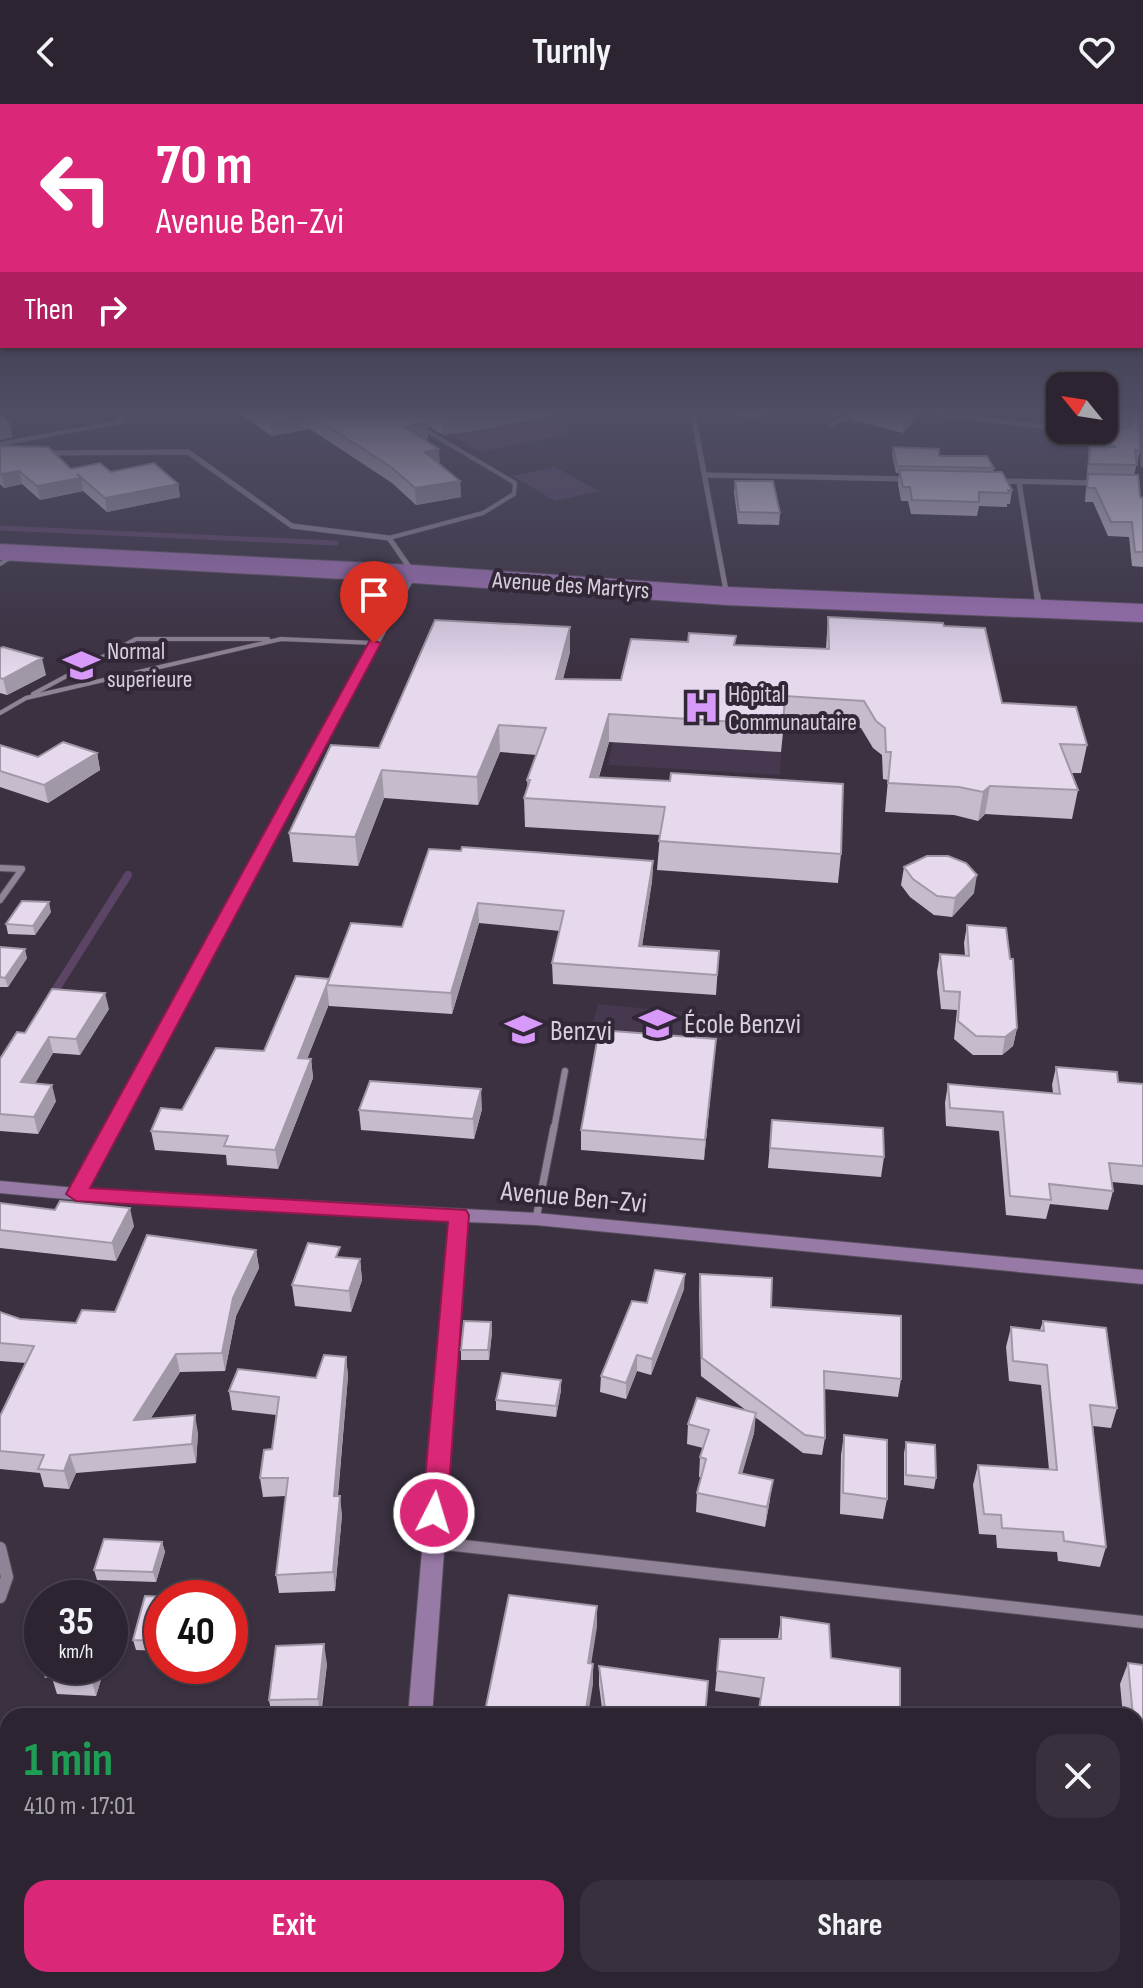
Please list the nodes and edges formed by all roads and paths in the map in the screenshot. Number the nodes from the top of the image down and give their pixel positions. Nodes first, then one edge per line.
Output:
1 (251, 497) edge
2 (509, 497) edge
3 (711, 497) edge
4 (1021, 497) edge
5 (389, 538) junction
6 (6, 556) edge
7 (414, 574) junction
8 (727, 596) junction
9 (1040, 608) junction
10 (1143, 613) edge
11 (281, 639) junction
12 (374, 643) junction
13 (26, 698) junction
14 (0, 713) edge
15 (0, 868) edge
16 (0, 900) edge
17 (565, 1071) dead end
18 (0, 1187) edge
19 (76, 1194) junction
20 (459, 1215) junction
21 (536, 1219) junction
22 (1143, 1277) edge
23 (432, 1543) junction
24 (0, 1548) edge
25 (0, 1597) edge
26 (1143, 1622) edge
27 (421, 1708) edge

1 - 5 street
2 - 5 lane
3 - 8 street
4 - 9 street
5 - 7 street
6 - 7 main road, Avenue des Martyrs
7 - 8 main road, Avenue des Martyrs
7 - 12 street
8 - 9 main road, Avenue des Martyrs
9 - 10 main road, Avenue des Martyrs
11 - 12 lane
11 - 13 lane
11 - 13 lane
12 - 19 street
13 - 14 lane
15 - 16 lane
17 - 21 lane
18 - 19 street, Avenue Ben-Zvi
19 - 20 street, Avenue Ben-Zvi
20 - 21 street, Avenue Ben-Zvi
20 - 23 street
21 - 22 street, Avenue Ben-Zvi
23 - 26 street
23 - 27 street
24 - 25 street

